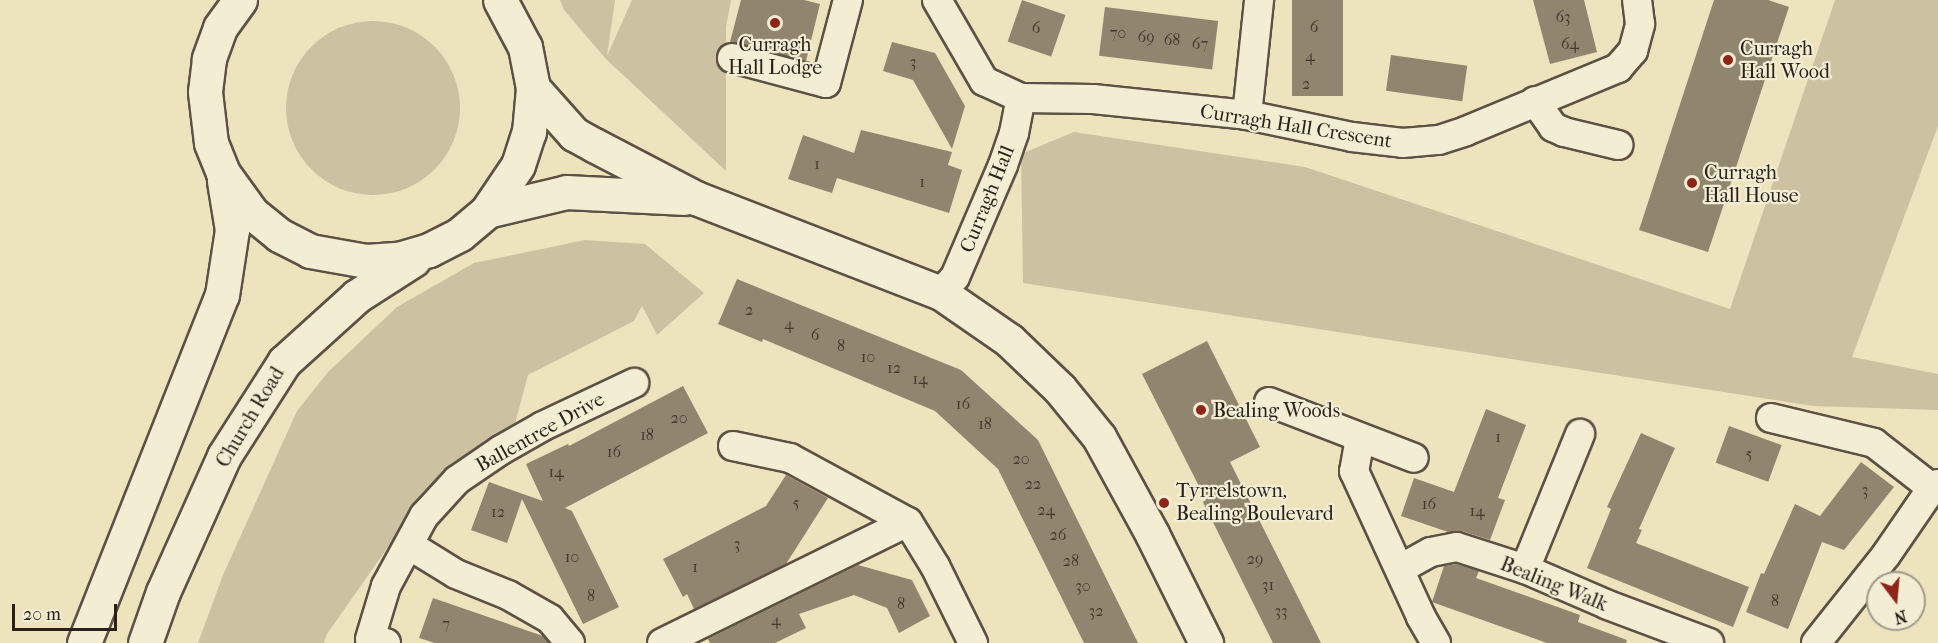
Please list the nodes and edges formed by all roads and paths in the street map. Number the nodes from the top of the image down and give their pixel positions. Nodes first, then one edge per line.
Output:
1 (240, 0) edge
2 (500, 0) edge
3 (848, 0) edge
4 (937, 0) edge
5 (1259, 0) edge
6 (1637, 0) edge
7 (732, 58) dead end
8 (533, 88) junction
9 (1021, 98) junction
10 (1535, 101) junction
11 (1247, 115) junction
12 (1618, 145) dead end
13 (223, 173) junction
14 (696, 198) junction
15 (487, 211) junction
16 (429, 250) junction
17 (940, 293) junction
18 (634, 383) dead end
19 (1269, 402) dead end
20 (1771, 418) dead end
21 (1580, 434) dead end
22 (1360, 438) junction
23 (733, 446) dead end
24 (1414, 458) dead end
25 (1935, 486) edge
26 (908, 522) junction
27 (409, 545) junction
28 (1400, 569) junction
29 (1525, 569) junction
30 (1202, 642) edge
31 (1703, 642) edge
32 (84, 643) edge
33 (145, 643) edge
34 (386, 643) edge
35 (570, 643) edge
36 (662, 643) edge
37 (973, 643) edge
38 (1436, 643) edge
39 (1816, 643) edge

1 - 13 main road
2 - 8 main road
3 - 7 street
4 - 9 street, Curragh Hall Crescent
5 - 11 street
6 - 10 street, Curragh Hall Crescent
8 - 14 main road
8 - 15 main road
9 - 11 street, Curragh Hall Crescent
9 - 17 street, Curragh Hall
10 - 11 street, Curragh Hall Crescent
10 - 12 street
13 - 16 main road
13 - 32 main road
14 - 15 main road
14 - 17 main road
15 - 16 main road
16 - 33 main road, Church Road
17 - 30 main road
18 - 27 street, Ballentree Drive
19 - 22 street
20 - 25 street
21 - 29 street
22 - 24 street
22 - 28 street
23 - 26 street
25 - 39 street
26 - 36 street
26 - 37 street
27 - 34 street, Ballentree Drive
27 - 35 street
28 - 29 street, Bealing Walk
28 - 38 street
29 - 31 street, Bealing Walk

